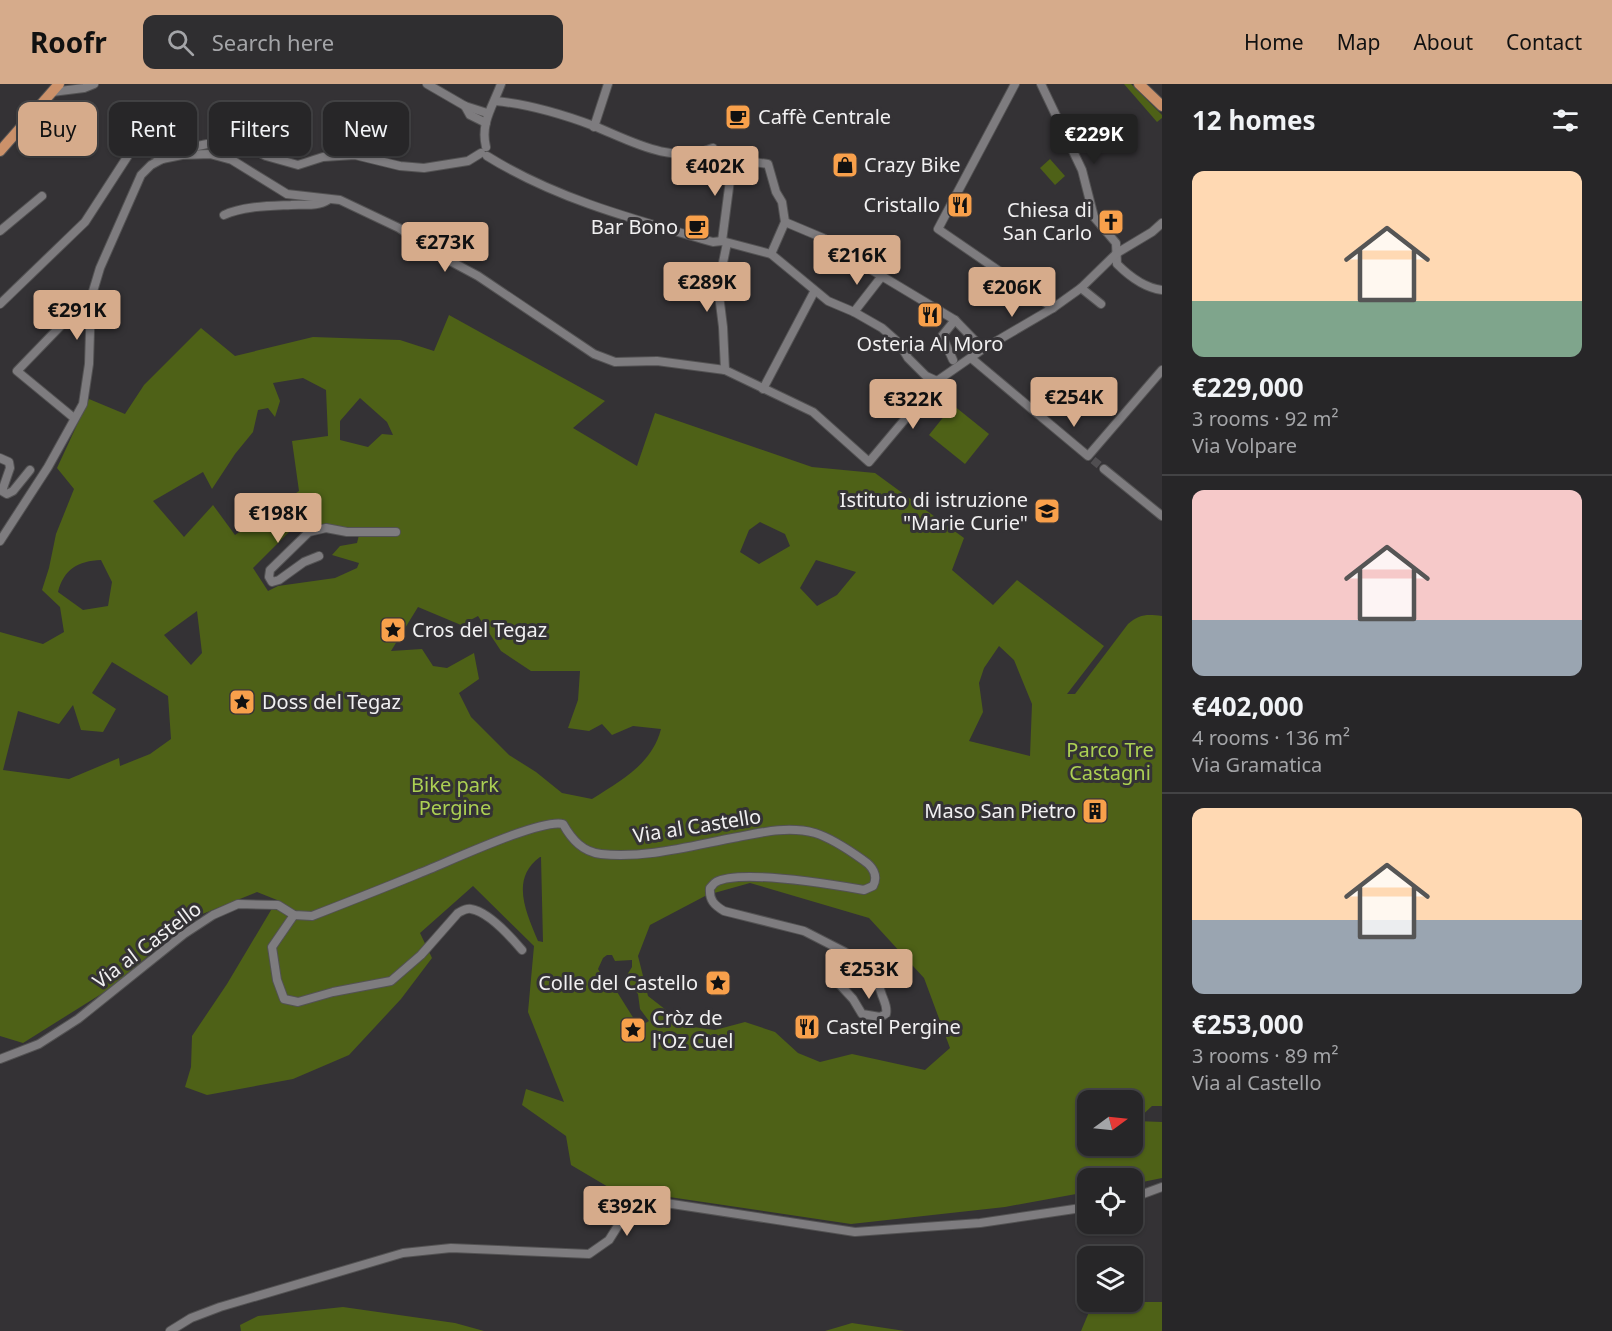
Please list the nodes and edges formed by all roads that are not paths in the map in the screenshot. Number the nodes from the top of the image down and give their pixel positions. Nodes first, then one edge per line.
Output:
1 (94, 84) edge
2 (427, 84) edge
3 (501, 84) edge
4 (608, 84) edge
5 (1016, 84) edge
6 (1041, 84) edge
7 (1139, 84) edge
8 (56, 88) edge
9 (495, 101) junction
10 (465, 106) junction
11 (1162, 106) edge
12 (488, 113) junction
13 (486, 123) junction
14 (594, 127) junction
15 (713, 148) dead end
16 (0, 151) edge
17 (485, 152) junction
18 (733, 157) dead end
19 (162, 159) junction
20 (754, 162) dead end
21 (42, 196) dead end
22 (329, 200) junction
23 (224, 215) dead end
24 (785, 222) junction
25 (1162, 223) edge
26 (0, 231) edge
27 (724, 242) junction
28 (1117, 253) junction
29 (771, 254) junction
30 (882, 276) junction
31 (1081, 288) junction
32 (1162, 290) edge
33 (814, 292) junction
34 (91, 298) junction
35 (0, 304) edge
36 (1101, 304) dead end
37 (1053, 308) junction
38 (854, 312) junction
39 (956, 320) junction
40 (983, 349) junction
41 (971, 358) junction
42 (953, 360) dead end
43 (725, 370) junction
44 (1162, 370) edge
45 (937, 381) junction
46 (764, 389) junction
47 (74, 418) junction
48 (0, 458) edge
49 (1104, 469) tunnel mouth
50 (30, 470) dead end
51 (1162, 516) edge
52 (396, 532) dead end
53 (0, 541) edge
54 (319, 556) dead end
55 (294, 915) junction
56 (522, 950) dead end
57 (846, 955) junction
58 (866, 963) junction
59 (831, 975) dead end
60 (0, 1059) edge
61 (1162, 1187) edge
62 (1143, 1194) edge
63 (1077, 1209) edge
64 (170, 1331) edge

1 - 8 street
2 - 10 street
3 - 9 street
4 - 14 street
5 - 37 street
6 - 28 street
7 - 11 main road
8 - 16 main road
9 - 12 street
9 - 14 street
10 - 12 street
10 - 13 street
12 - 13 street
13 - 17 street
14 - 15 street
17 - 19 street
17 - 27 street
18 - 27 street
19 - 22 street
19 - 34 street
19 - 35 street
20 - 24 street
21 - 26 street
22 - 23 street
22 - 43 street
24 - 29 street
24 - 30 street
25 - 28 street
27 - 29 street
27 - 43 street
28 - 31 street
28 - 32 street
29 - 33 street
30 - 38 street
30 - 39 street
31 - 36 street
31 - 37 street
33 - 38 street
33 - 46 street
34 - 47 street
34 - 47 street
37 - 40 street
38 - 45 street
39 - 40 street
39 - 42 street
40 - 41 street
41 - 44 street
41 - 45 street
43 - 46 street
45 - 46 street
47 - 53 street
48 - 50 street
49 - 51 street
52 - 54 street
55 - 56 street
55 - 57 street, Via al Castello
55 - 60 street, Via al Castello
57 - 58 street
57 - 58 street
58 - 59 street
61 - 62 street
63 - 64 street

